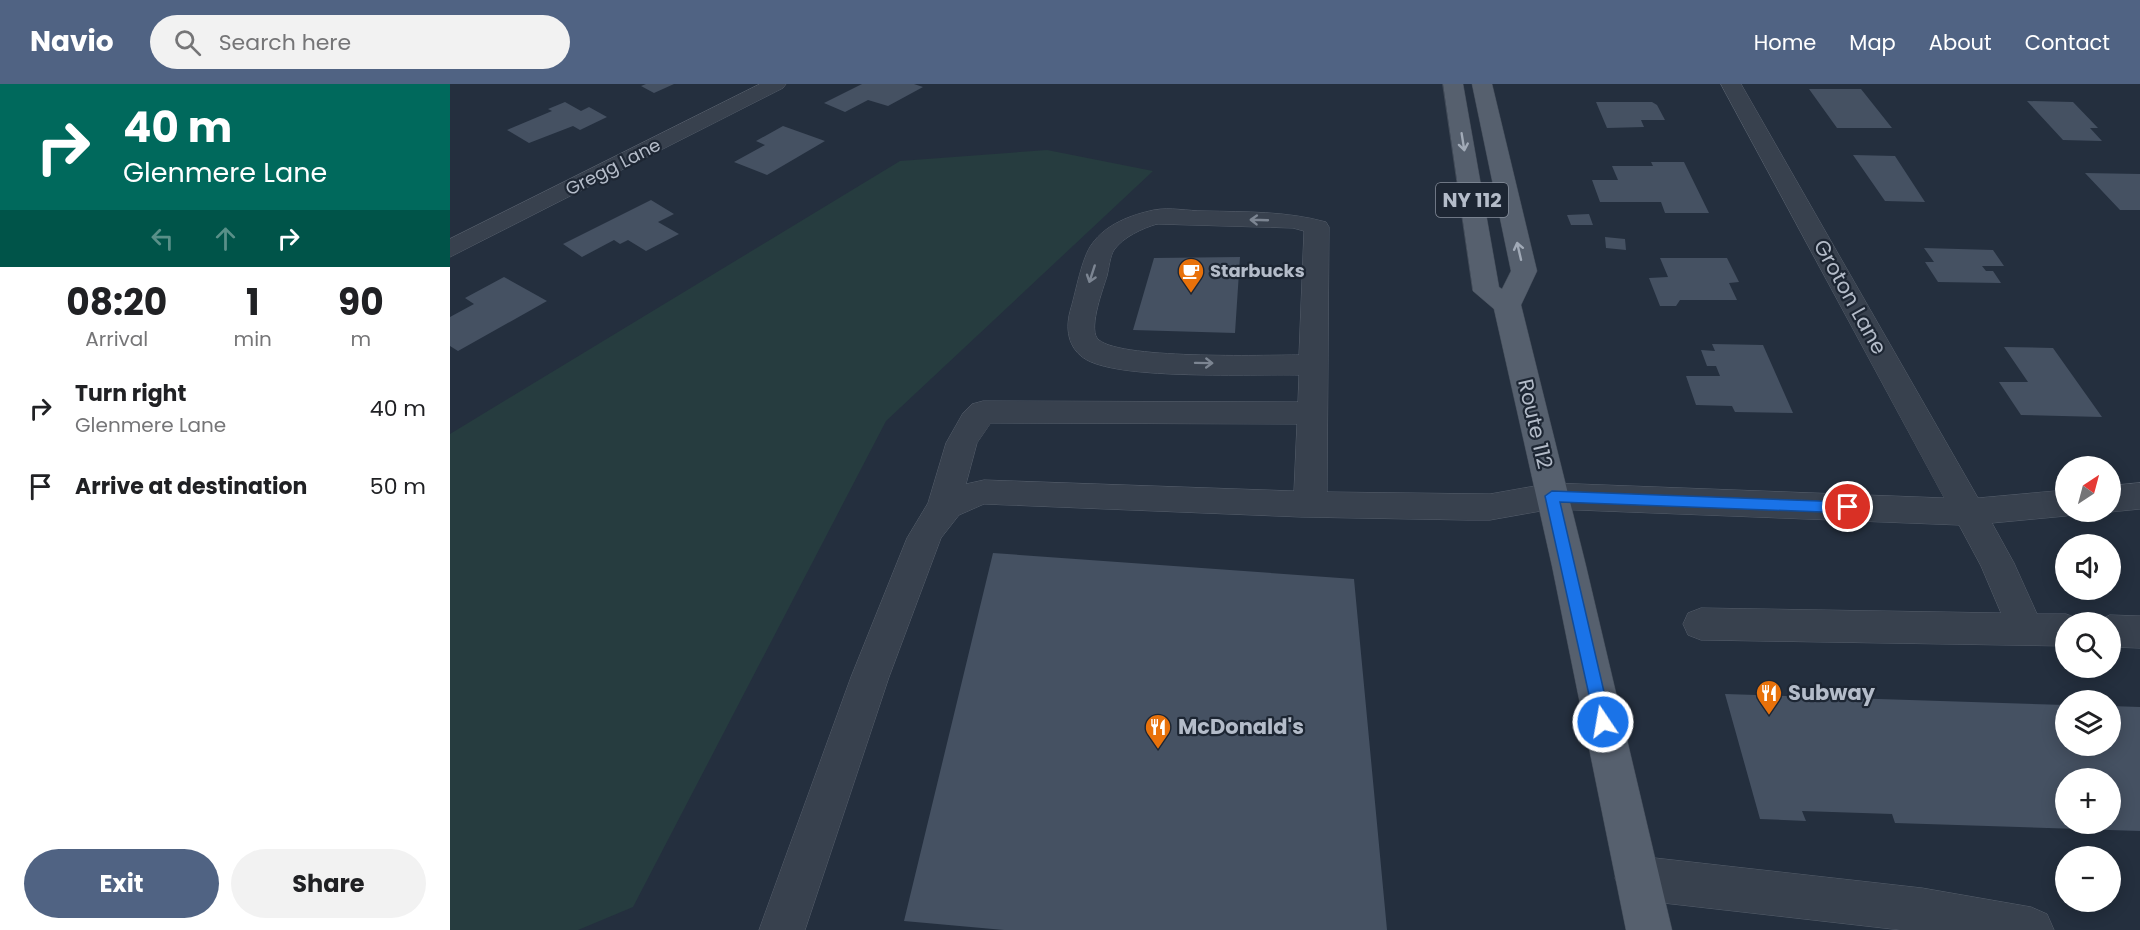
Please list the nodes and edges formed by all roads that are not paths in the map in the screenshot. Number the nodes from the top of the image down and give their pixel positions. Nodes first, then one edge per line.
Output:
1 (776, 84) edge
2 (1453, 84) edge
3 (1482, 84) edge
4 (1731, 84) edge
5 (450, 249) edge
6 (1507, 305) junction
7 (1313, 365) junction
8 (1312, 413) junction
9 (1552, 496) junction
10 (2140, 496) edge
11 (2121, 498) edge
12 (1310, 504) junction
13 (2055, 504) edge
14 (944, 506) junction
15 (1966, 512) junction
16 (1701, 624) dead end
17 (2026, 630) junction
18 (2055, 630) edge
19 (2121, 631) edge
20 (2140, 632) edge
21 (1637, 878) junction
22 (1924, 920) edge
23 (782, 930) edge
24 (1649, 930) edge
25 (2031, 930) edge

1 - 5 street, Gregg Lane
2 -> 6 main road, NY 112
6 -> 3 main road, NY 112
4 - 15 street, Groton Lane
6 - 9 main road, Route 112
7 -> 7 street
7 - 8 street
8 - 12 street
8 - 14 street
9 - 12 street
9 - 15 street
9 - 21 main road, Route 112
10 - 11 street
12 - 14 street
13 - 15 street
14 - 23 street
15 - 17 street, Groton Lane
16 - 17 street
17 - 18 street
19 - 20 street
21 - 22 street
21 - 24 main road, Route 112
22 - 25 street

